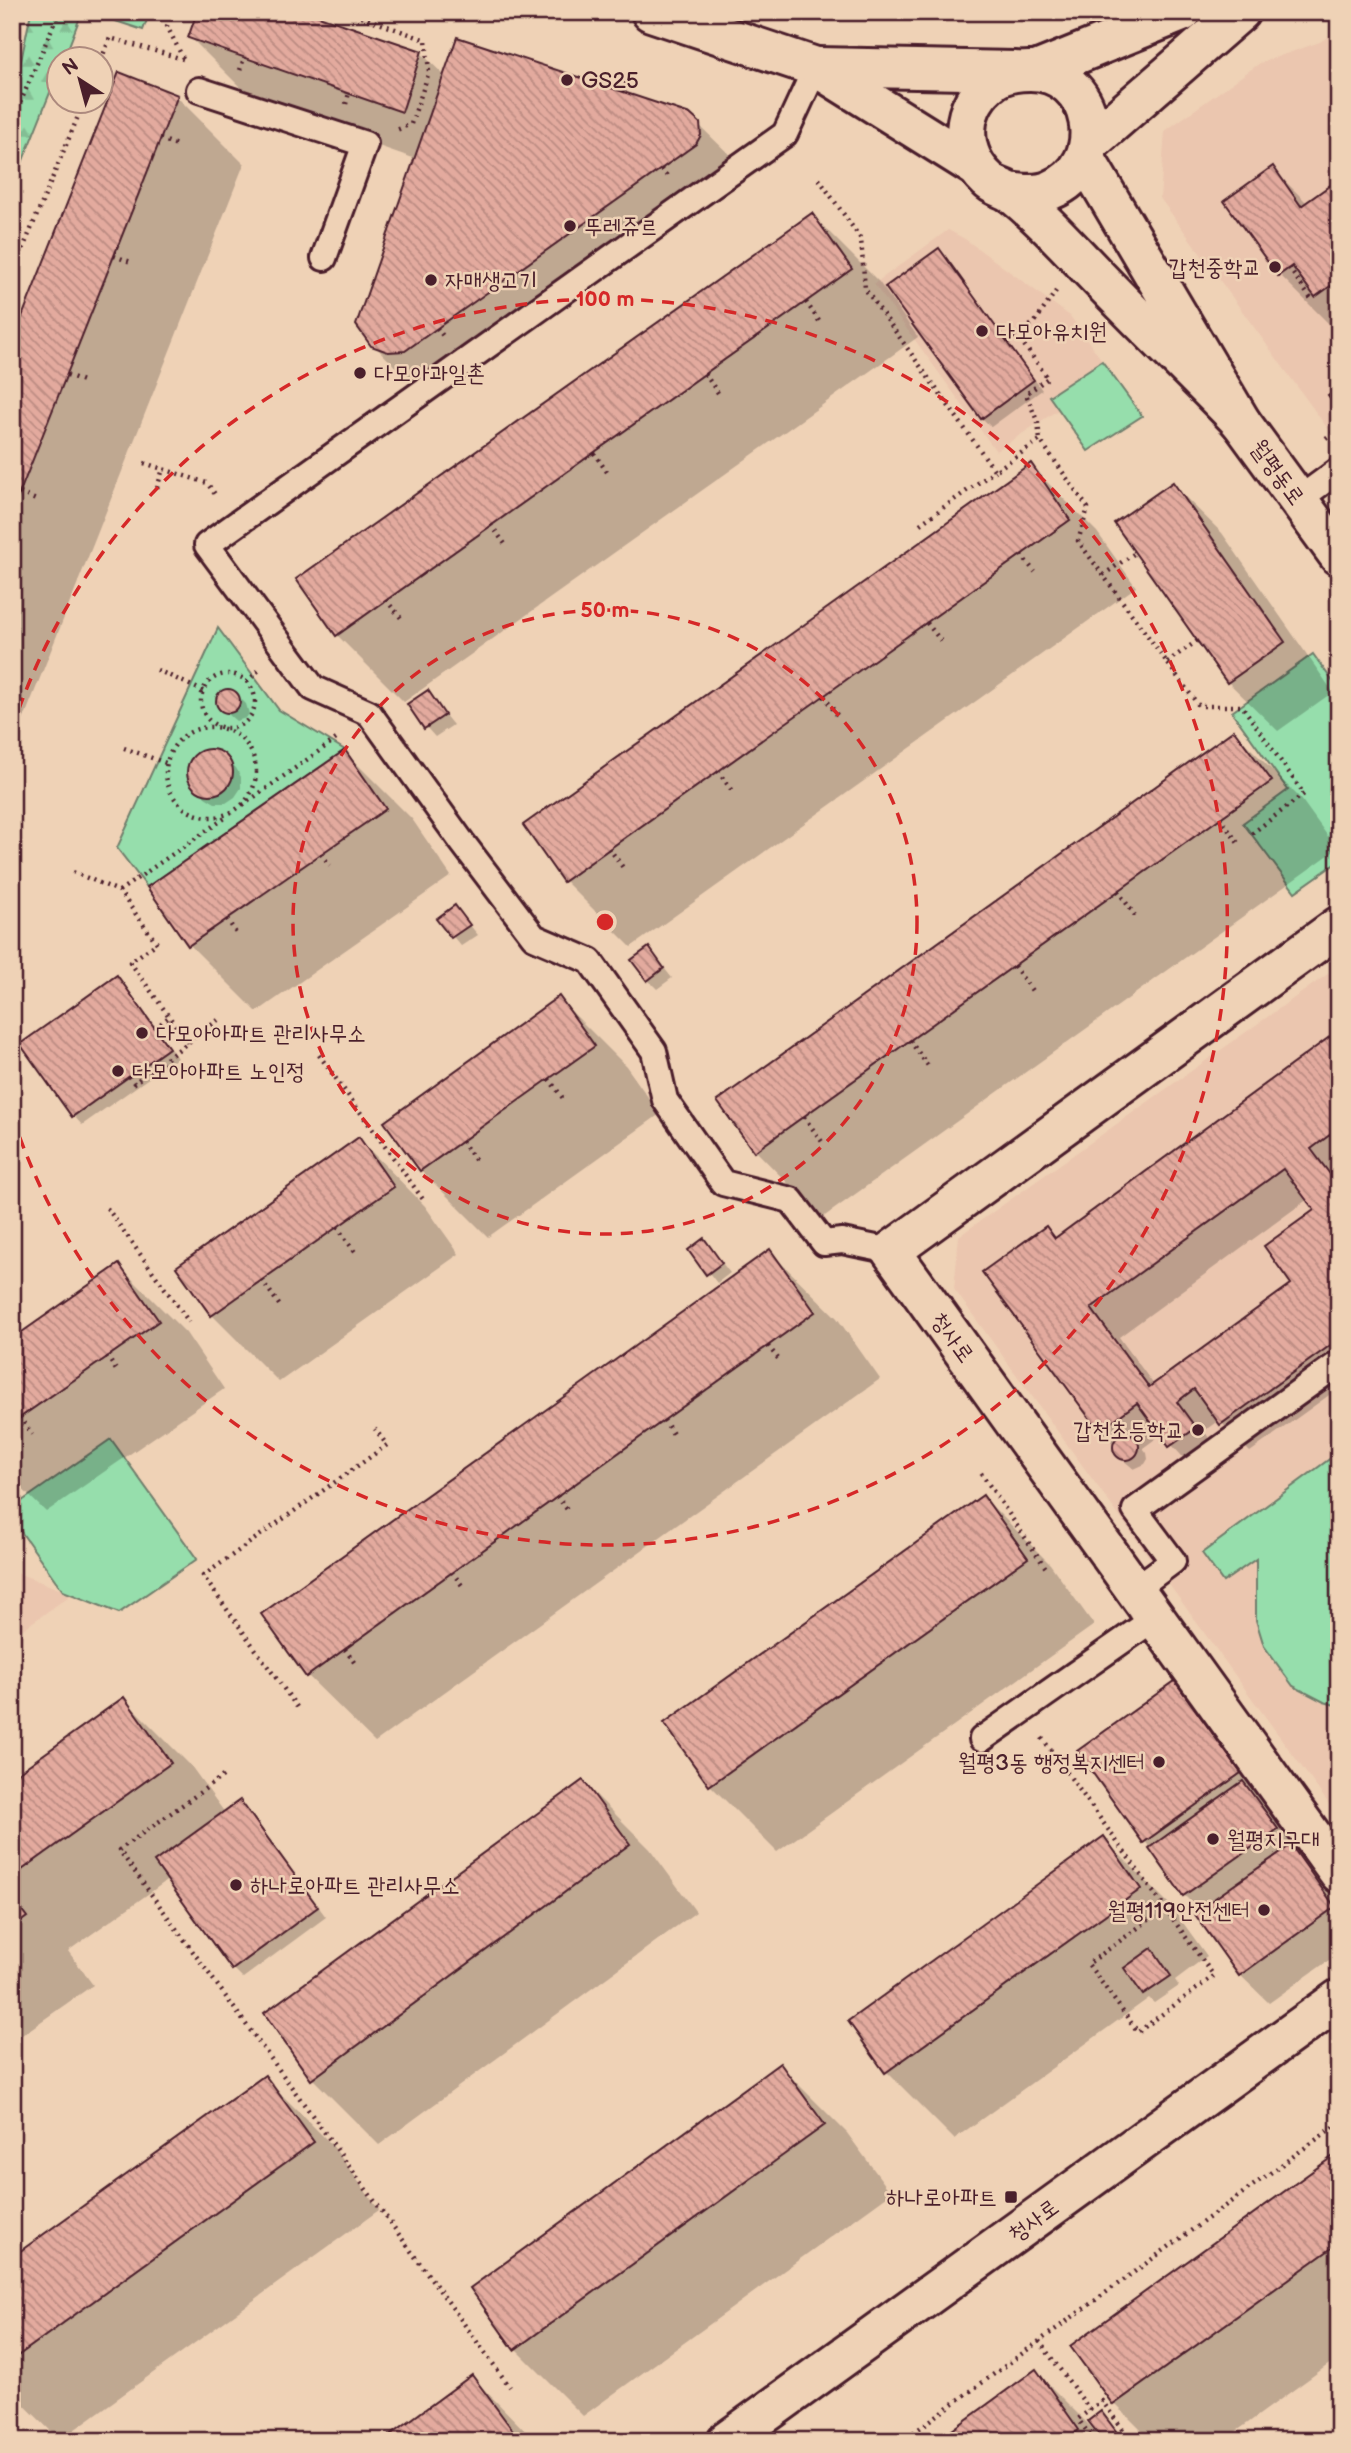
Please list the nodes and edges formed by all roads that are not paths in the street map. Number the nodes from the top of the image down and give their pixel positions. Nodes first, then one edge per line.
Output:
1 (651, 12) edge
2 (1182, 12) edge
3 (1240, 12) edge
4 (816, 67) junction
5 (1026, 71) junction
6 (199, 90) road end
7 (1088, 151) junction
8 (975, 167) junction
9 (1009, 192) junction
10 (324, 258) dead end
11 (1241, 422) junction
12 (1339, 470) edge
13 (1298, 500) junction
14 (1339, 556) edge
15 (1339, 926) edge
16 (891, 1251) junction
17 (1339, 1363) edge
18 (1144, 1604) junction
19 (982, 1739) dead end
20 (1339, 1873) edge
21 (1336, 2006) edge
22 (727, 2441) edge

1 - 4 street
2 - 5 street
3 - 7 street
4 - 5 street
4 - 8 street
4 - 16 lane
5 - 7 street
5 - 8 street
6 - 10 lane
7 - 9 street
7 - 11 street
8 - 9 street
9 - 11 street
11 - 13 street, 월평동로
12 - 13 lane
13 - 14 street, 월평동로
15 - 16 street
16 - 18 street, 청사로
17 - 18 lane
18 - 19 lane
18 - 20 street, 청사로
21 - 22 street, 청사로

